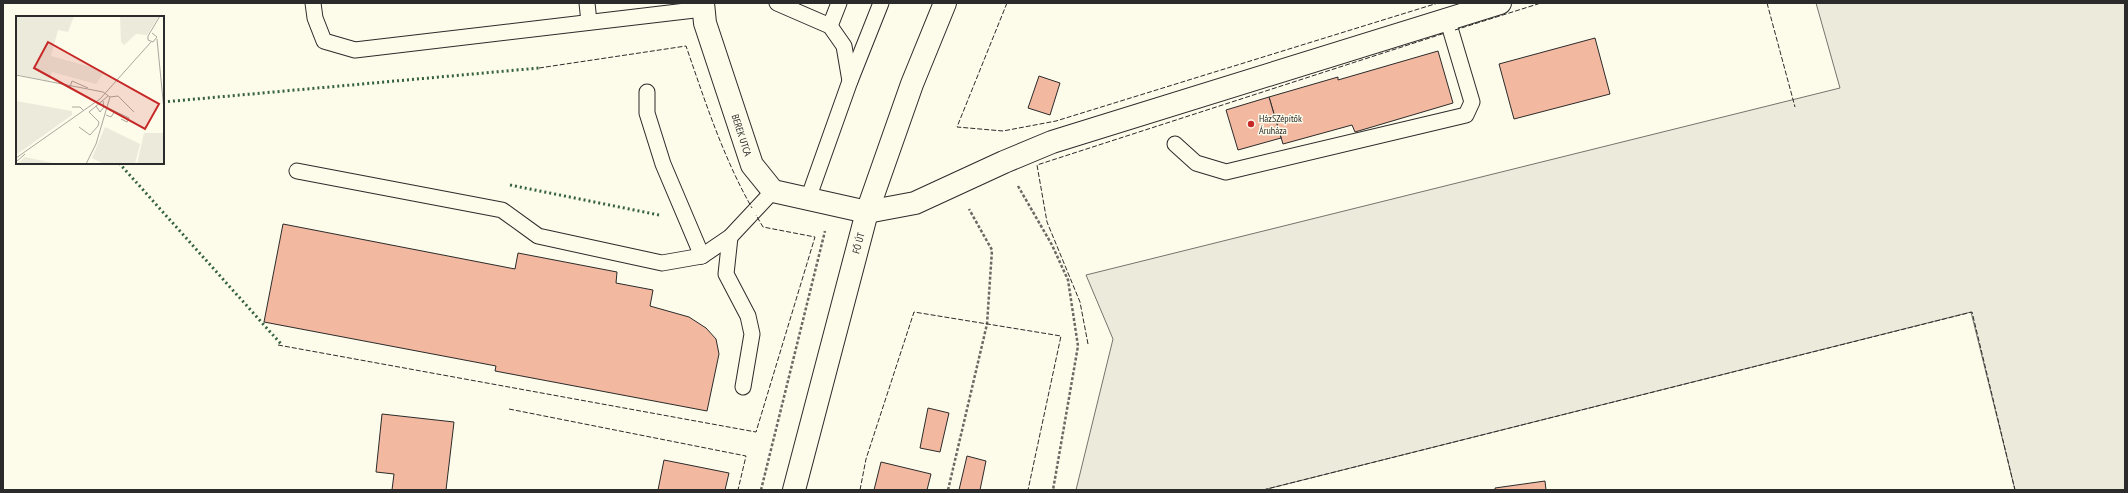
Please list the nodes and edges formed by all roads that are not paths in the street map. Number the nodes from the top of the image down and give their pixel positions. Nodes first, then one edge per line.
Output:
1 (313, 3) edge
2 (587, 3) edge
3 (777, 3) edge
4 (839, 3) edge
5 (881, 3) edge
6 (945, 3) edge
7 (1500, 3) edge
8 (703, 6) edge
9 (1447, 18) junction
10 (589, 22) junction
11 (830, 26) junction
12 (850, 81) junction
13 (647, 92) dead end
14 (1175, 144) dead end
15 (297, 171) dead end
16 (773, 191) junction
17 (818, 201) junction
18 (867, 212) junction
19 (730, 237) junction
20 (702, 256) junction
21 (743, 387) dead end
22 (794, 490) edge

1 - 10 lane
2 - 10 lane
3 - 11 lane
4 - 11 lane
5 - 12 lane
6 - 18 street, FŐ ÚT
7 - 9 street
8 - 10 lane
8 - 16 street, BEREK UTCA
9 - 14 lane
9 - 18 street
11 - 12 lane
12 - 17 lane
13 - 20 lane
15 - 20 lane
16 - 17 street
16 - 19 lane
17 - 18 street
18 - 22 street, FŐ ÚT
19 - 20 lane
19 - 21 lane

